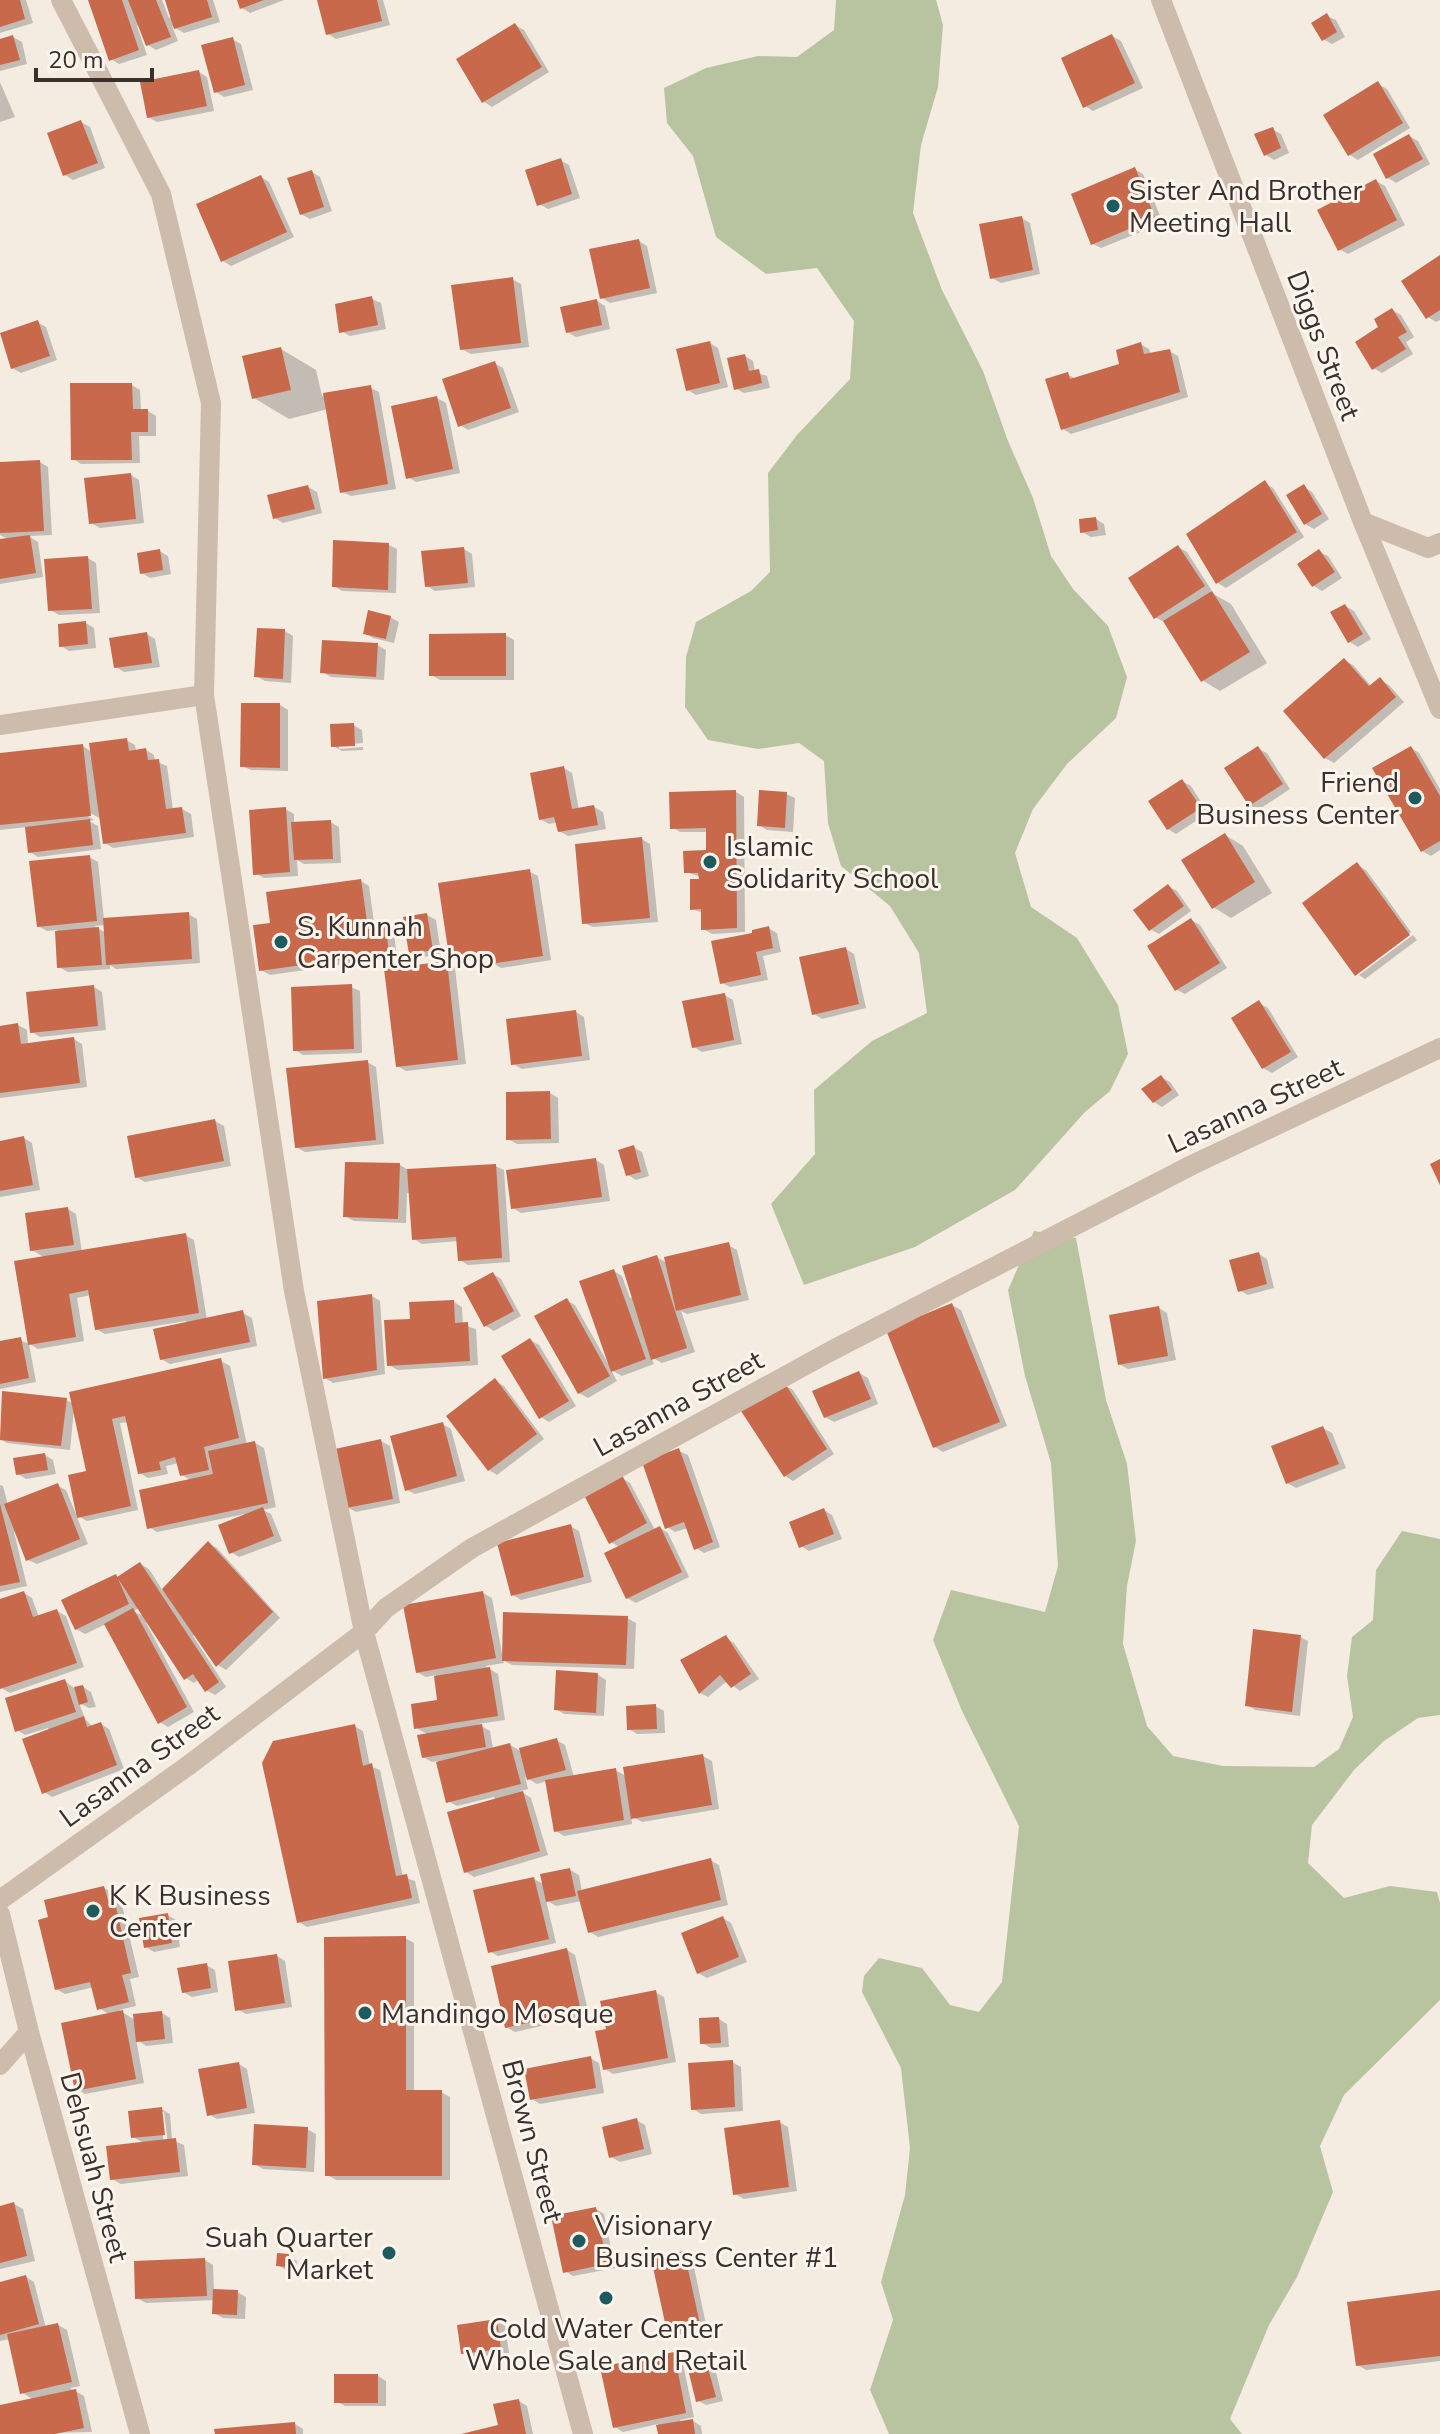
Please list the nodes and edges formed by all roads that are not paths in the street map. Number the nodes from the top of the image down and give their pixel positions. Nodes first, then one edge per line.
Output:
1 (61, 0) edge
2 (1161, 0) edge
3 (1363, 522) junction
4 (1436, 549) edge
5 (204, 695) junction
6 (1440, 709) edge
7 (0, 725) edge
8 (1440, 1048) edge
9 (364, 1632) junction
10 (0, 1900) edge
11 (0, 1914) edge
12 (29, 2032) junction
13 (0, 2065) edge
14 (140, 2434) edge
15 (583, 2434) edge

1 - 5 street, Brown Street
2 - 3 street, Diggs Street
3 - 4 street
3 - 6 street, Diggs Street
5 - 7 street
5 - 9 street, Brown Street
8 - 9 street, Lasanna Street
9 - 10 street, Lasanna Street
9 - 15 street, Brown Street
11 - 12 street, Dehsuah Street
12 - 13 street
12 - 14 street, Dehsuah Street

